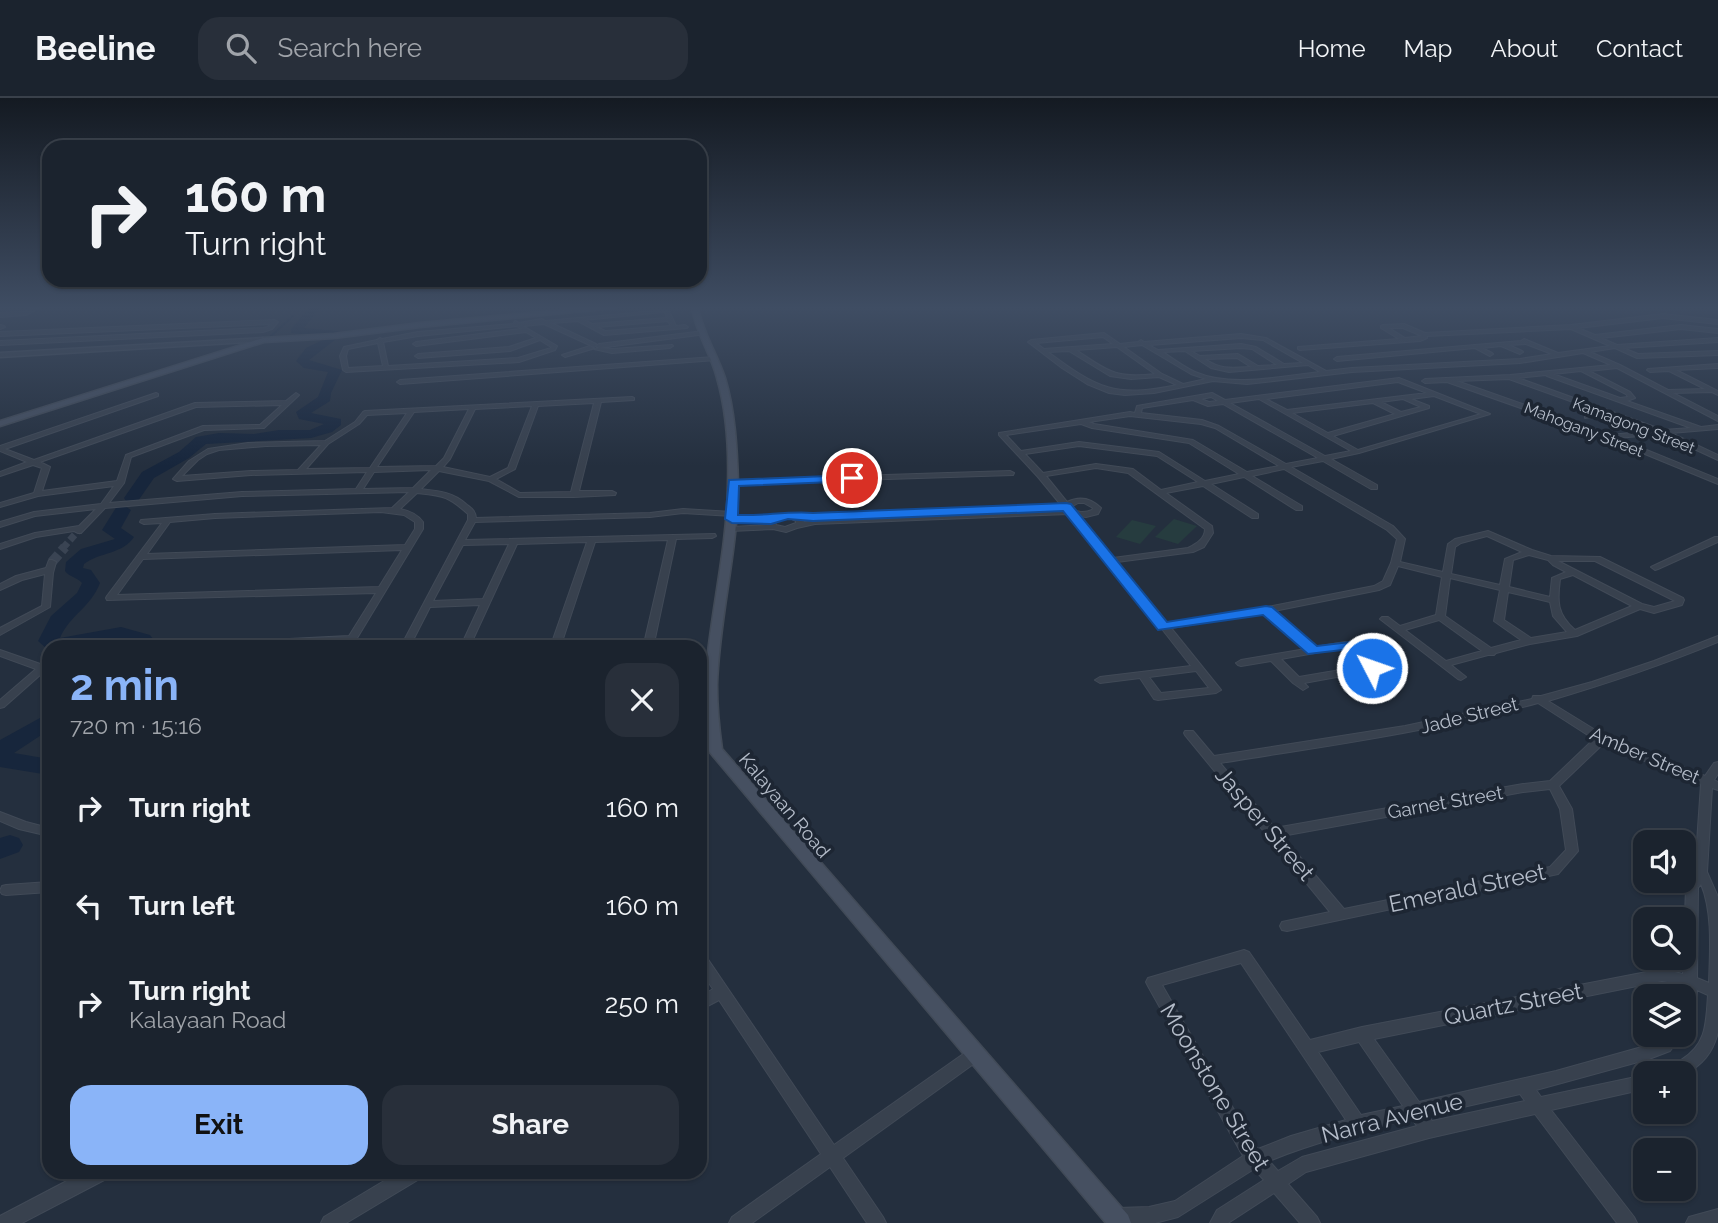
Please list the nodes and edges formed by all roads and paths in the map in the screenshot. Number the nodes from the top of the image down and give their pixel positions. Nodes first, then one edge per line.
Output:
1 (202, 360) edge
2 (211, 360) edge
3 (345, 360) edge
4 (384, 360) edge
5 (420, 360) edge
6 (504, 360) edge
7 (694, 360) edge
8 (714, 360) edge
9 (1058, 360) edge
10 (1088, 360) edge
11 (1141, 360) edge
12 (1172, 360) edge
13 (1202, 360) edge
14 (1246, 360) edge
15 (1274, 360) edge
16 (1301, 360) edge
17 (1339, 360) edge
18 (1523, 360) edge
19 (1605, 360) edge
20 (1307, 364) junction
21 (423, 366) junction
22 (1283, 366) junction
23 (1618, 366) junction
24 (1718, 366) edge
25 (1704, 367) junction
26 (386, 368) junction
27 (1258, 368) junction
28 (1582, 369) junction
29 (1671, 369) junction
30 (1352, 370) junction
31 (1650, 370) dead end
32 (1326, 373) junction
33 (1545, 373) junction
34 (1160, 374) junction
35 (1718, 374) edge
36 (1510, 377) junction
37 (1211, 379) junction
38 (1448, 380) junction
39 (1425, 381) dead end
40 (400, 382) dead end
41 (1181, 385) junction
42 (1540, 389) junction
43 (1668, 391) junction
44 (1716, 392) edge
45 (1437, 393) junction
46 (1524, 394) dead end
47 (156, 395) dead end
48 (296, 395) dead end
49 (93, 397) junction
50 (1258, 397) junction
51 (1403, 397) junction
52 (1194, 398) junction
53 (632, 400) dead end
54 (1620, 400) junction
55 (598, 401) junction
56 (1373, 401) junction
57 (1224, 402) junction
58 (286, 403) junction
59 (536, 404) junction
60 (1208, 404) junction
61 (473, 407) junction
62 (412, 411) junction
63 (1286, 412) junction
64 (1607, 413) junction
65 (1138, 414) junction
66 (1402, 415) junction
67 (1587, 418) dead end
68 (1718, 419) edge
69 (1083, 422) junction
70 (1202, 422) junction
71 (0, 426) edge
72 (1718, 427) edge
73 (1700, 429) junction
74 (1665, 433) junction
75 (1327, 435) junction
76 (1608, 437) junction
77 (326, 443) junction
78 (0, 448) edge
79 (1357, 452) junction
80 (1019, 453) junction
81 (1718, 458) edge
82 (1323, 459) junction
83 (32, 463) junction
84 (437, 468) junction
85 (1284, 468) junction
86 (373, 469) junction
87 (301, 471) junction
88 (1010, 473) dead end
89 (0, 474) edge
90 (1041, 475) junction
91 (1244, 475) junction
92 (491, 479) junction
93 (733, 482) junction
94 (1718, 482) edge
95 (120, 483) junction
96 (1203, 484) junction
97 (1374, 487) dead end
98 (414, 490) junction
99 (358, 491) junction
100 (1161, 492) junction
101 (612, 493) dead end
102 (37, 494) junction
103 (574, 495) junction
104 (0, 505) edge
105 (103, 506) junction
106 (1299, 508) dead end
107 (1068, 509) junction
108 (394, 511) junction
109 (1255, 516) dead end
110 (796, 517) junction
111 (168, 520) junction
112 (472, 520) junction
113 (731, 520) junction
114 (144, 522) dead end
115 (772, 524) junction
116 (0, 525) edge
117 (799, 526) junction
118 (712, 537) dead end
119 (672, 538) junction
120 (1718, 539) edge
121 (592, 540) junction
122 (514, 542) junction
123 (1708, 542) junction
124 (461, 543) junction
125 (0, 547) edge
126 (408, 547) junction
127 (1718, 547) edge
128 (1529, 552) junction
129 (144, 557) junction
130 (1551, 558) junction
131 (1109, 561) junction
132 (1395, 563) junction
133 (1655, 568) dead end
134 (1573, 572) junction
135 (1448, 576) junction
136 (0, 587) edge
137 (1504, 589) junction
138 (380, 590) junction
139 (1553, 600) junction
140 (485, 602) junction
141 (428, 604) junction
142 (1639, 606) junction
143 (1266, 610) junction
144 (1440, 617) junction
145 (1385, 619) dead end
146 (1163, 627) junction
147 (1398, 629) junction
148 (0, 632) edge
149 (1574, 634) junction
150 (1718, 639) edge
151 (351, 640) edge
152 (408, 640) edge
153 (468, 640) edge
154 (558, 640) edge
155 (650, 640) edge
156 (1529, 641) junction
157 (1314, 651) junction
158 (0, 653) edge
159 (1491, 653) junction
160 (1274, 658) junction
161 (1241, 663) dead end
162 (1444, 664) junction
163 (42, 668) edge
164 (1198, 668) junction
165 (42, 669) edge
166 (1143, 675) junction
167 (1461, 677) dead end
168 (1100, 680) dead end
169 (1537, 698) junction
170 (0, 705) edge
171 (1189, 733) dead end
172 (1601, 740) junction
173 (1212, 760) junction
174 (1718, 766) edge
175 (1712, 784) edge
176 (1553, 785) junction
177 (0, 816) edge
178 (42, 830) edge
179 (1272, 833) junction
180 (1701, 872) junction
181 (42, 887) edge
182 (6, 890) dead end
183 (1340, 915) junction
184 (1287, 926) dead end
185 (707, 969) edge
186 (1690, 981) junction
187 (1690, 984) edge
188 (722, 991) junction
189 (1718, 993) edge
190 (707, 1000) edge
191 (1362, 1034) junction
192 (1662, 1047) edge
193 (1307, 1048) junction
194 (974, 1055) junction
195 (1692, 1061) edge
196 (1633, 1085) edge
197 (1523, 1086) junction
198 (1538, 1105) junction
199 (1416, 1111) junction
200 (1358, 1124) junction
201 (1429, 1130) junction
202 (832, 1156) junction
203 (1254, 1158) junction
204 (89, 1179) edge
205 (403, 1179) edge
206 (1273, 1181) junction
207 (1718, 1218) edge
208 (1118, 1220) edge
209 (4, 1223) edge
210 (330, 1223) edge
211 (738, 1223) edge
212 (877, 1223) edge
213 (1219, 1223) edge
214 (1311, 1223) edge
215 (1628, 1223) edge
216 (1695, 1223) edge

1 - 49 main road
2 - 49 main road
3 - 26 street
4 - 26 street
5 - 21 street
6 - 21 street
7 - 40 street
8 - 93 main road, Kalayaan Road
9 - 41 street
10 - 34 street
11 - 34 street
12 - 37 street
13 - 27 street
14 - 27 street
15 - 22 street
16 - 20 street
17 - 30 street
18 - 30 street
19 - 23 street
20 - 22 street
20 - 32 street
21 - 26 street
22 - 27 street
23 - 28 street
23 - 43 street
24 - 25 street
25 - 29 street
25 - 35 street
28 - 33 street
28 - 54 street
29 - 31 street
29 - 44 street
30 - 32 street
32 - 37 street
33 - 36 street
33 - 54 street
34 - 41 street
36 - 38 street
36 - 42 street, Kamagong Street
37 - 41 street
38 - 39 street
38 - 76 street, Mahogany Street
42 - 46 street
42 - 64 street, Kamagong Street
43 - 44 street
43 - 68 street
45 - 50 street
45 - 51 street
45 - 79 street
47 - 78 street
48 - 58 street
49 - 71 main road
50 - 57 street
50 - 63 street
51 - 56 street
51 - 66 street
52 - 57 street
52 - 60 street
52 - 65 street
53 - 55 street
54 - 73 street
55 - 59 street
55 - 103 street
56 - 63 street
56 - 66 street
57 - 60 street
57 - 82 street
58 - 83 street
58 - 95 street
59 - 61 street
59 - 92 street
60 - 70 street
61 - 62 street
61 - 84 street
62 - 77 street
62 - 86 street
63 - 75 street
64 - 67 street
64 - 74 street, Kamagong Street
65 - 69 street
65 - 70 street
66 - 75 street
69 - 80 street
69 - 91 street
70 - 85 street
72 - 73 street
73 - 74 street
74 - 76 street
74 - 81 street, Kamagong Street
75 - 79 street
76 - 94 street, Mahogany Street
77 - 87 street
77 - 87 street
78 - 83 street
79 - 82 street
80 - 90 street
80 - 96 street
82 - 85 street
82 - 97 street
83 - 89 street
83 - 102 street
84 - 86 street
84 - 92 street
84 - 98 street
85 - 91 street
85 - 132 street
86 - 87 street
86 - 99 street
88 - 93 street
90 - 100 street
90 - 107 street
91 - 96 street
91 - 106 street
92 - 103 street
93 - 113 main road, Kalayaan Road
95 - 102 street
95 - 105 street
96 - 100 street
96 - 109 street
98 - 99 street
98 - 108 street
98 - 112 street
99 - 105 street
100 - 131 street
101 - 103 street
102 - 104 street
105 - 116 street
105 - 125 street
107 - 110 street
107 - 117 street
107 - 131 street
108 - 111 street
108 - 126 street
110 - 115 street
110 - 117 street
111 - 114 street
111 - 129 street
112 - 113 street
112 - 124 street
113 - 115 street
113 - 194 main road, Kalayaan Road
115 - 117 street
118 - 119 street
119 - 121 street
119 - 155 street
120 - 123 street
121 - 122 street
121 - 154 street
122 - 124 street
122 - 140 street
123 - 127 street
123 - 133 street
124 - 141 street
126 - 129 street
126 - 138 street
128 - 130 street
128 - 135 street
128 - 137 street
129 - 138 street
130 - 134 street
130 - 142 street
131 - 146 street
132 - 135 street
132 - 143 street
134 - 139 street
134 - 142 street
135 - 137 street
135 - 144 street
136 - 148 street
137 - 139 street
137 - 156 street
138 - 151 street
139 - 149 street
140 - 141 street
140 - 153 street
141 - 152 street
142 - 149 street
143 - 146 street
143 - 157 street
144 - 147 street
144 - 159 street
145 - 147 street
146 - 164 street
147 - 162 street
149 - 156 street
150 - 169 street, Jade Street
156 - 159 street
157 - 160 street
157 - 160 street
158 - 163 street
159 - 162 street
160 - 161 street
162 - 167 street
164 - 166 street
164 - 166 street
165 - 170 street
166 - 168 street
169 - 172 street, Amber Street
169 - 173 street, Jade Street
171 - 173 street, Jasper Street
172 - 175 street, Amber Street
172 - 176 street
173 - 179 street, Jasper Street
174 - 175 street
175 - 180 street
176 - 179 street, Garnet Street
176 - 183 street, Emerald Street
177 - 178 street
179 - 183 street, Jasper Street
180 - 186 street
180 - 189 street
181 - 182 street
183 - 184 street, Emerald Street
185 - 188 street
186 - 187 street
186 - 189 street, Quartz Street
186 - 191 street, Quartz Street
188 - 190 street
188 - 202 street
189 - 195 street
191 - 193 street, Quartz Street
191 - 199 street
192 - 197 street, Narra Avenue
193 - 200 street
193 - 203 street, Moonstone Street
194 - 202 street
194 - 208 main road, Kalayaan Road
196 - 198 street, Narra Avenue
197 - 198 street
197 - 199 street, Narra Avenue
198 - 201 street, Narra Avenue
198 - 215 street
199 - 200 street, Narra Avenue
199 - 201 street
200 - 203 street, Narra Avenue
201 - 206 street, Narra Avenue
202 - 211 street
202 - 212 street
203 - 206 street, Moonstone Street
203 - 208 street, Narra Avenue
204 - 209 street
205 - 210 street
206 - 213 street, Narra Avenue
206 - 214 street, Moonstone Street
207 - 216 street

